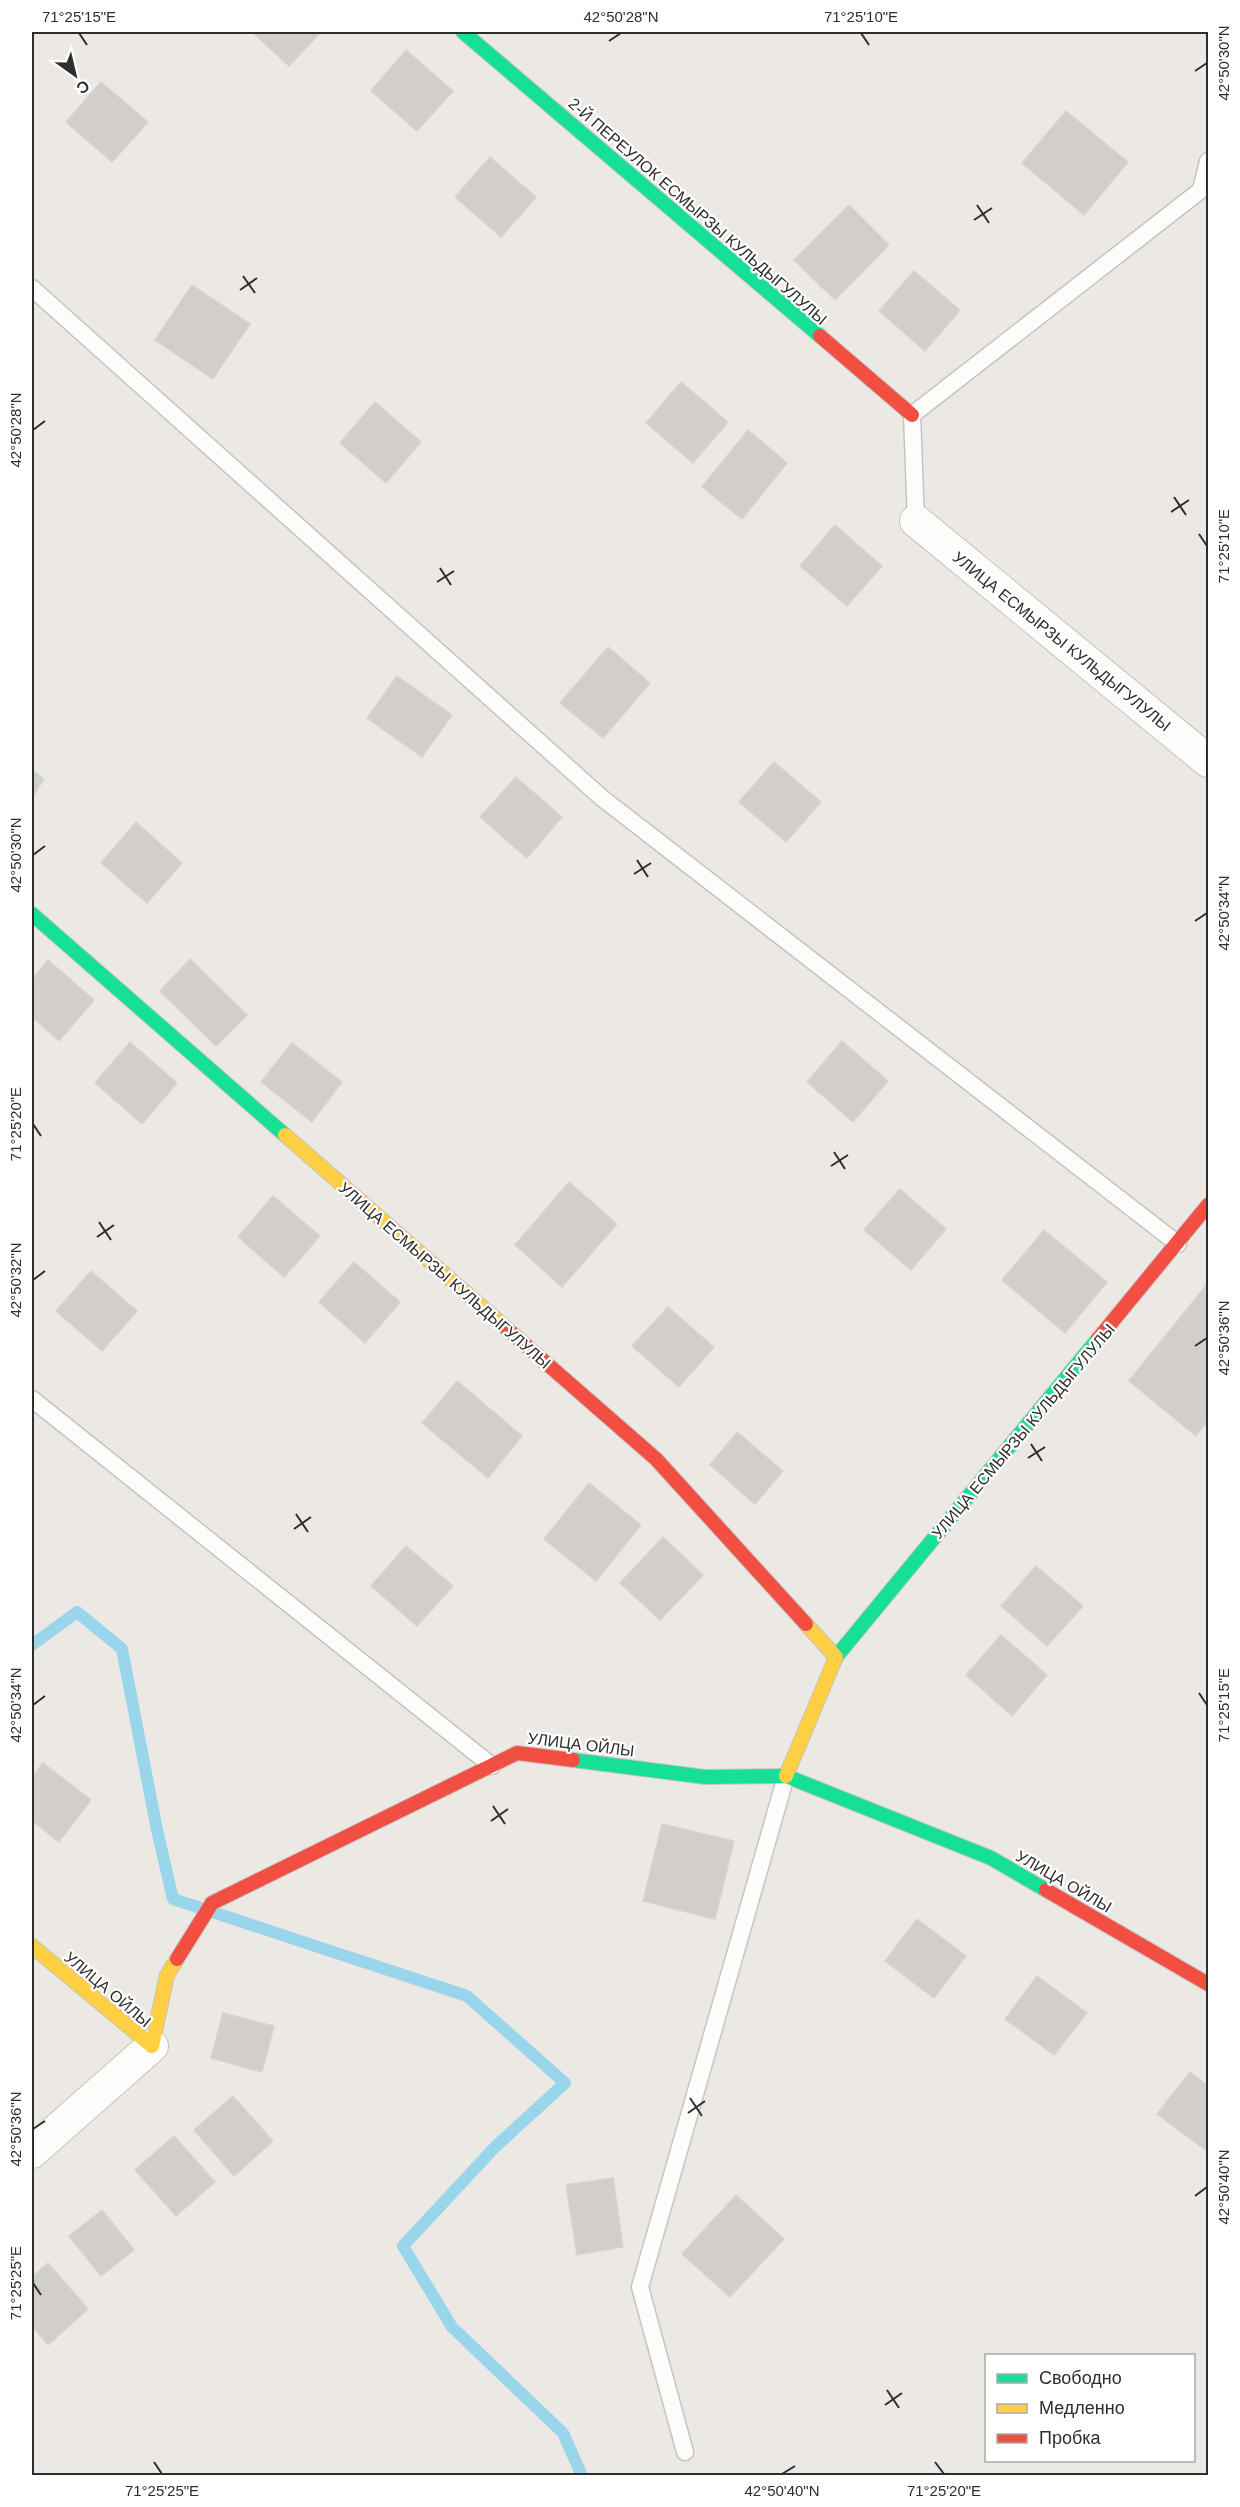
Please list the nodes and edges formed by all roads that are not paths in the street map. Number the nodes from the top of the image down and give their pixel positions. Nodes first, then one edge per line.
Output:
1 (463, 32) edge
2 (1209, 161) edge
3 (32, 288) edge
4 (912, 415) junction
5 (916, 521) joint
6 (1209, 761) edge
7 (32, 914) edge
8 (1209, 1205) edge
9 (1178, 1244) junction
10 (32, 1399) edge
11 (836, 1657) junction
12 (492, 1766) junction
13 (786, 1776) junction
14 (32, 1946) edge
15 (1209, 1984) edge
16 (152, 2046) junction
17 (32, 2152) edge
18 (685, 2452) dead end

1 - 4 street, 2-Й ПЕРЕУЛОК ЕСМЫРЗЫ КУЛЬДЫГУЛУЛЫ
2 - 4 lane
3 - 9 lane
4 - 5 lane
5 - 6 street, УЛИЦА ЕСМЫРЗЫ КУЛЬДЫГУЛУЛЫ
7 - 11 street, УЛИЦА ЕСМЫРЗЫ КУЛЬДЫГУЛУЛЫ
8 - 9 street, УЛИЦА ЕСМЫРЗЫ КУЛЬДЫГУЛУЛЫ
9 - 11 street, УЛИЦА ЕСМЫРЗЫ КУЛЬДЫГУЛУЛЫ
10 - 12 lane
11 - 13 street, УЛИЦА ЕСМЫРЗЫ КУЛЬДЫГУЛУЛЫ
12 - 13 street, УЛИЦА ОЙЛЫ
12 - 16 street, УЛИЦА ОЙЛЫ
13 - 15 street, УЛИЦА ОЙЛЫ
13 - 18 lane
14 - 16 street, УЛИЦА ОЙЛЫ
16 - 17 street

